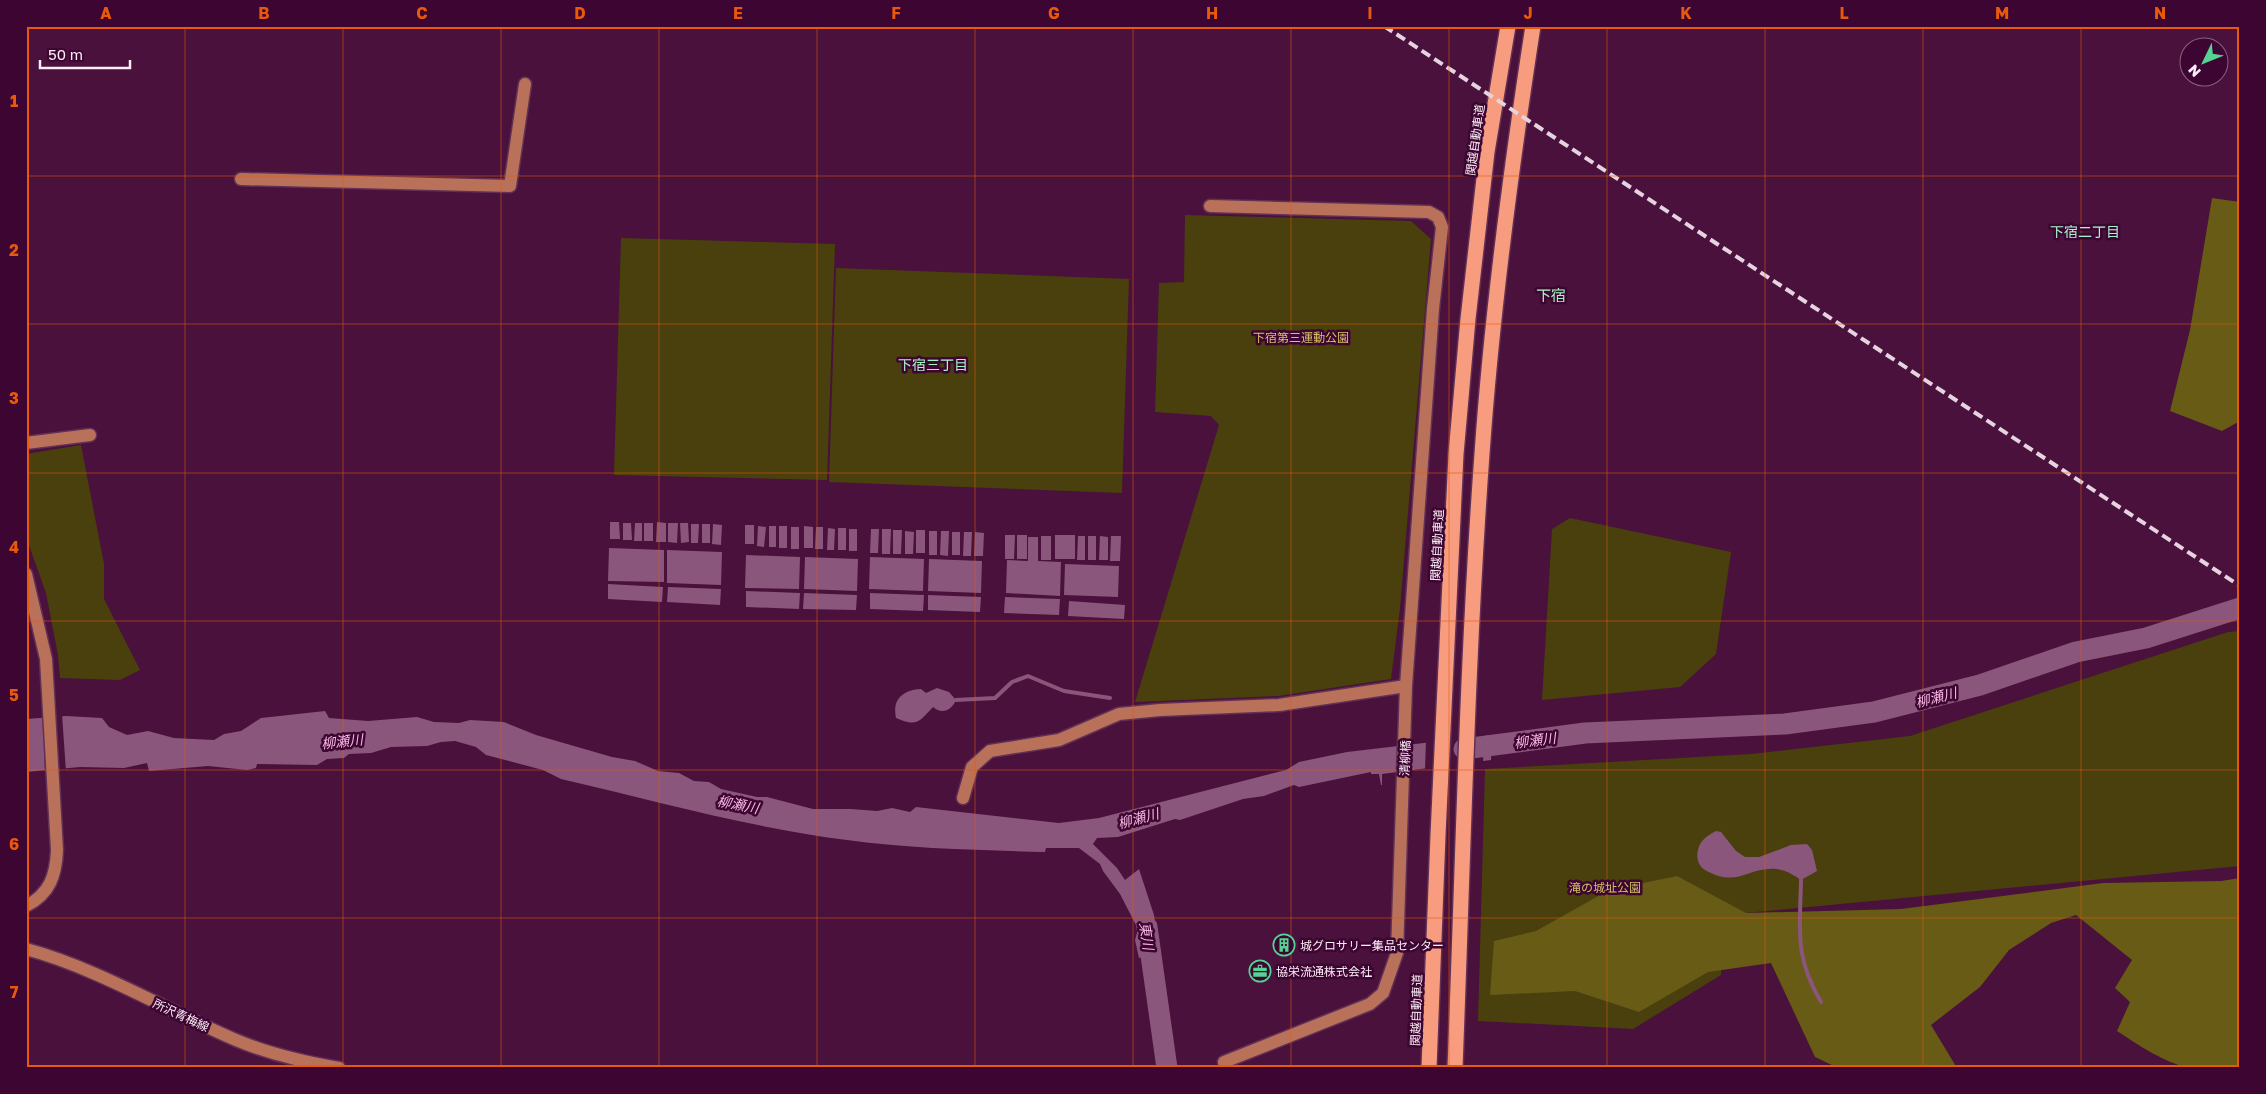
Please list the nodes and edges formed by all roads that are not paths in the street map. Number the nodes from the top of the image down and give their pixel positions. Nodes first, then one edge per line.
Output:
1 (1508, 26) edge
2 (1533, 26) edge
3 (525, 84) dead end
4 (241, 179) dead end
5 (1210, 206) dead end
6 (90, 435) dead end
7 (26, 443) edge
8 (26, 574) edge
9 (1406, 686) junction
10 (963, 798) dead end
11 (26, 906) edge
12 (26, 950) edge
13 (339, 1068) edge
14 (1226, 1068) edge
15 (1429, 1068) edge
16 (1455, 1068) edge

1 - 15 highway, 関越自動車道
2 - 16 highway
3 - 4 street
5 - 9 street, 清柳橋
6 - 7 street
8 - 11 street
9 - 10 street
9 - 14 street, 清柳橋
12 - 13 street, 所沢青梅線

